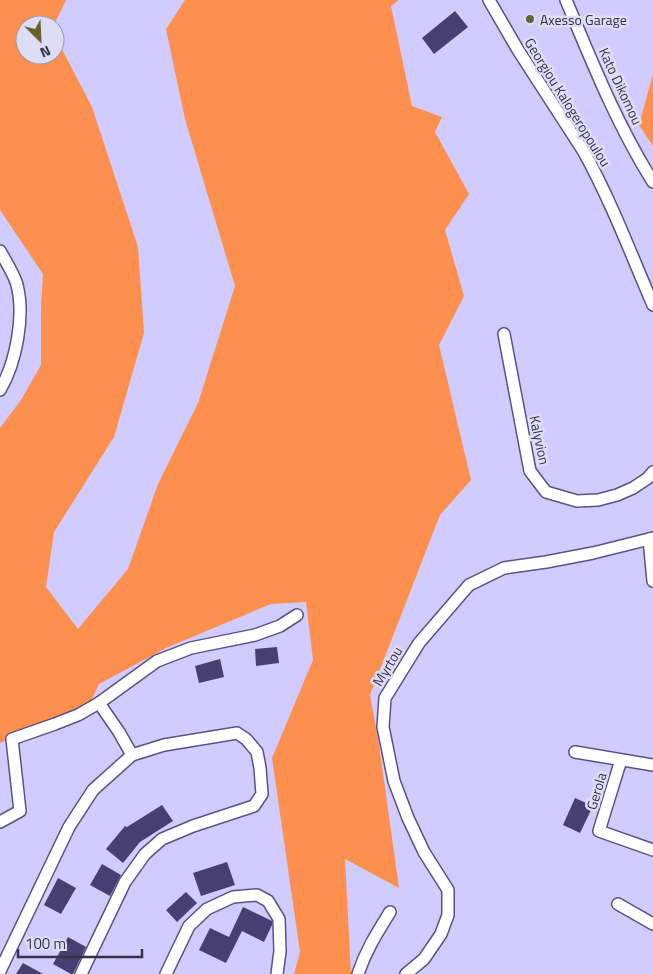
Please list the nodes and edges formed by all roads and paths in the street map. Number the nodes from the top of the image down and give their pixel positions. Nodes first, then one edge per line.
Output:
1 (489, 0) edge
2 (566, 0) edge
3 (653, 182) edge
4 (0, 251) edge
5 (653, 305) edge
6 (504, 334) dead end
7 (0, 390) edge
8 (653, 472) edge
9 (651, 539) edge
10 (653, 581) edge
11 (297, 615) dead end
12 (99, 703) junction
13 (575, 752) dead end
14 (132, 755) junction
15 (621, 760) junction
16 (653, 765) edge
17 (0, 822) edge
18 (653, 850) edge
19 (618, 904) dead end
20 (390, 912) dead end
21 (653, 924) edge
22 (0, 970) edge
23 (81, 974) edge
24 (166, 974) edge
25 (277, 974) edge
26 (358, 974) edge
27 (406, 974) edge

1 - 5 street, Georgiou Kalogeropoulou
2 - 3 street, Kato Dikomou
4 - 7 street
6 - 8 street, Kalyvion
9 - 10 street
9 - 27 street, Myrtou
11 - 12 street
12 - 14 street
12 - 17 street
13 - 15 street
14 - 22 street
14 - 23 street
15 - 16 street
15 - 18 street, Gerola
19 - 21 street
20 - 26 street
24 - 25 street

